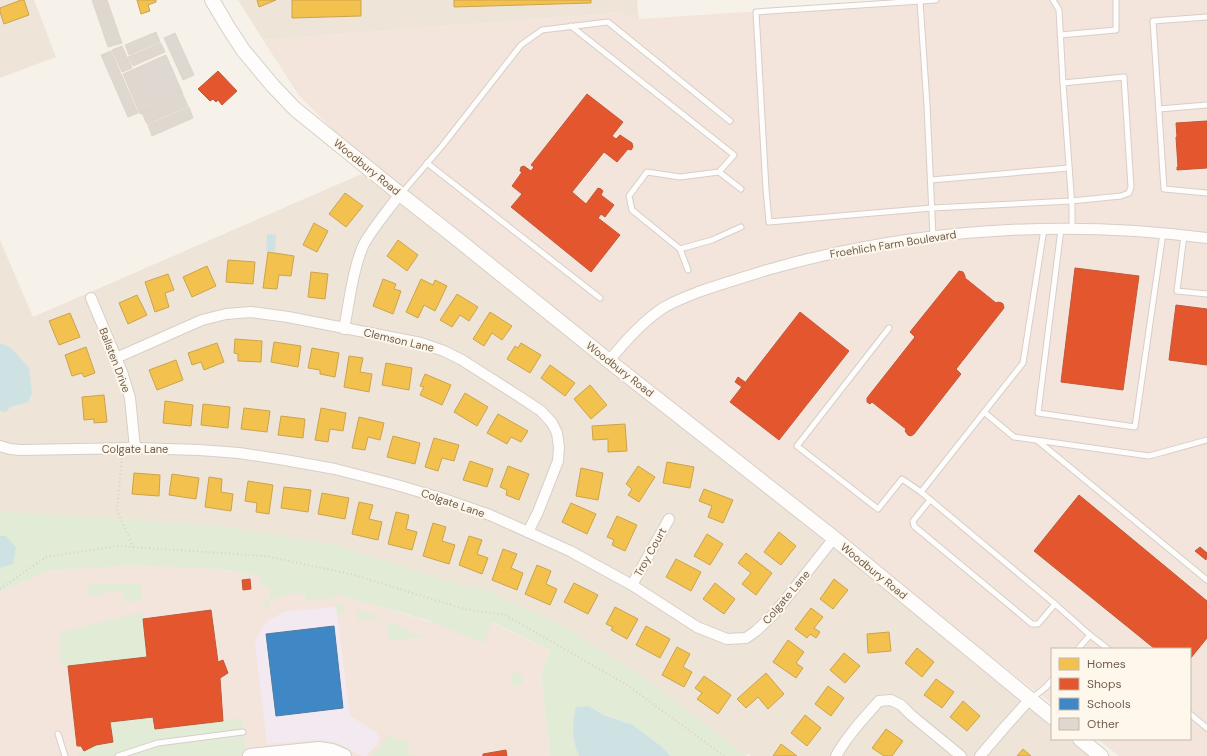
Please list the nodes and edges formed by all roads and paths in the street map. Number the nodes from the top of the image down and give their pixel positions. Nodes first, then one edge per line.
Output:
1 (212, 0) edge
2 (936, 0) edge
3 (1053, 0) edge
4 (1116, 0) edge
5 (920, 1) edge
6 (1207, 17) edge
7 (571, 26) junction
8 (1060, 35) junction
9 (1063, 82) junction
10 (1207, 105) edge
11 (1159, 109) junction
12 (730, 121) dead end
13 (427, 163) junction
14 (1069, 168) junction
15 (719, 172) junction
16 (931, 180) junction
17 (741, 189) dead end
18 (400, 194) junction
19 (1207, 194) edge
20 (1071, 201) junction
21 (932, 208) junction
22 (741, 227) dead end
23 (1044, 229) junction
24 (1060, 229) junction
25 (1072, 229) junction
26 (1163, 233) junction
27 (1184, 235) junction
28 (934, 236) junction
29 (1207, 238) edge
30 (680, 249) junction
31 (688, 270) dead end
32 (1207, 294) edge
33 (90, 298) dead end
34 (600, 298) dead end
35 (889, 328) dead end
36 (344, 329) junction
37 (116, 358) junction
38 (609, 361) junction
39 (984, 412) junction
40 (1037, 440) junction
41 (1207, 440) edge
42 (0, 446) edge
43 (123, 448) junction
44 (135, 448) junction
45 (921, 492) junction
46 (930, 500) junction
47 (669, 519) dead end
48 (528, 532) junction
49 (834, 538) junction
50 (133, 547) junction
51 (1207, 580) edge
52 (632, 585) junction
53 (0, 589) edge
54 (1055, 604) junction
55 (1090, 635) junction
56 (1079, 648) edge
57 (1107, 648) edge
58 (1051, 681) edge
59 (1030, 700) junction
60 (1191, 715) edge
61 (1051, 716) edge
62 (1207, 728) edge
63 (243, 732) dead end
64 (58, 734) dead end
65 (1081, 740) edge
66 (65, 756) edge
67 (118, 756) edge
68 (250, 756) edge
69 (344, 756) edge
70 (724, 756) edge
71 (836, 756) edge
72 (961, 756) edge
73 (980, 756) edge
74 (1101, 756) edge

1 - 18 main road, Woodbury Road
2 - 5 lane
3 - 8 lane
4 - 8 lane
5 - 16 lane
5 - 21 lane
6 - 11 lane
7 - 12 lane
7 - 13 lane
7 - 15 lane
8 - 9 lane
9 - 14 lane
9 - 20 lane
10 - 11 lane
11 - 19 lane
13 - 18 lane
13 - 34 lane
14 - 16 lane
14 - 20 lane
15 - 17 lane
15 - 30 lane
16 - 21 lane
18 - 36 street
18 - 38 main road, Woodbury Road
20 - 21 lane
20 - 25 lane
21 - 28 lane
22 - 30 lane
23 - 24 street, Froehlich Farm Boulevard
23 - 28 street, Froehlich Farm Boulevard
23 - 39 lane
24 - 25 street, Froehlich Farm Boulevard
24 - 26 lane
25 - 26 street, Froehlich Farm Boulevard
26 - 27 street, Froehlich Farm Boulevard
27 - 29 street, Froehlich Farm Boulevard
27 - 32 lane
28 - 38 street, Froehlich Farm Boulevard
30 - 31 lane
33 - 37 street, Ballsten Drive
35 - 45 lane
36 - 37 street, Clemson Lane
36 - 48 street, Clemson Lane
37 - 44 street, Ballsten Drive
38 - 49 main road, Woodbury Road
39 - 40 lane
39 - 45 lane
40 - 41 lane
40 - 51 lane
42 - 43 street, Colgate Lane
43 - 44 street, Colgate Lane
43 - 50 path
44 - 48 street, Colgate Lane
45 - 46 lane
46 - 54 lane
46 - 54 lane
47 - 52 street, Troy Court
48 - 52 street, Colgate Lane
49 - 52 street, Colgate Lane
49 - 59 main road, Woodbury Road
50 - 53 path
50 - 70 path
54 - 55 lane
55 - 56 lane
55 - 57 lane
58 - 59 lane
59 - 61 main road, Woodbury Road
59 - 73 street
60 - 62 lane
63 - 67 lane
64 - 66 lane
65 - 74 main road
68 - 69 main road
71 - 72 street

